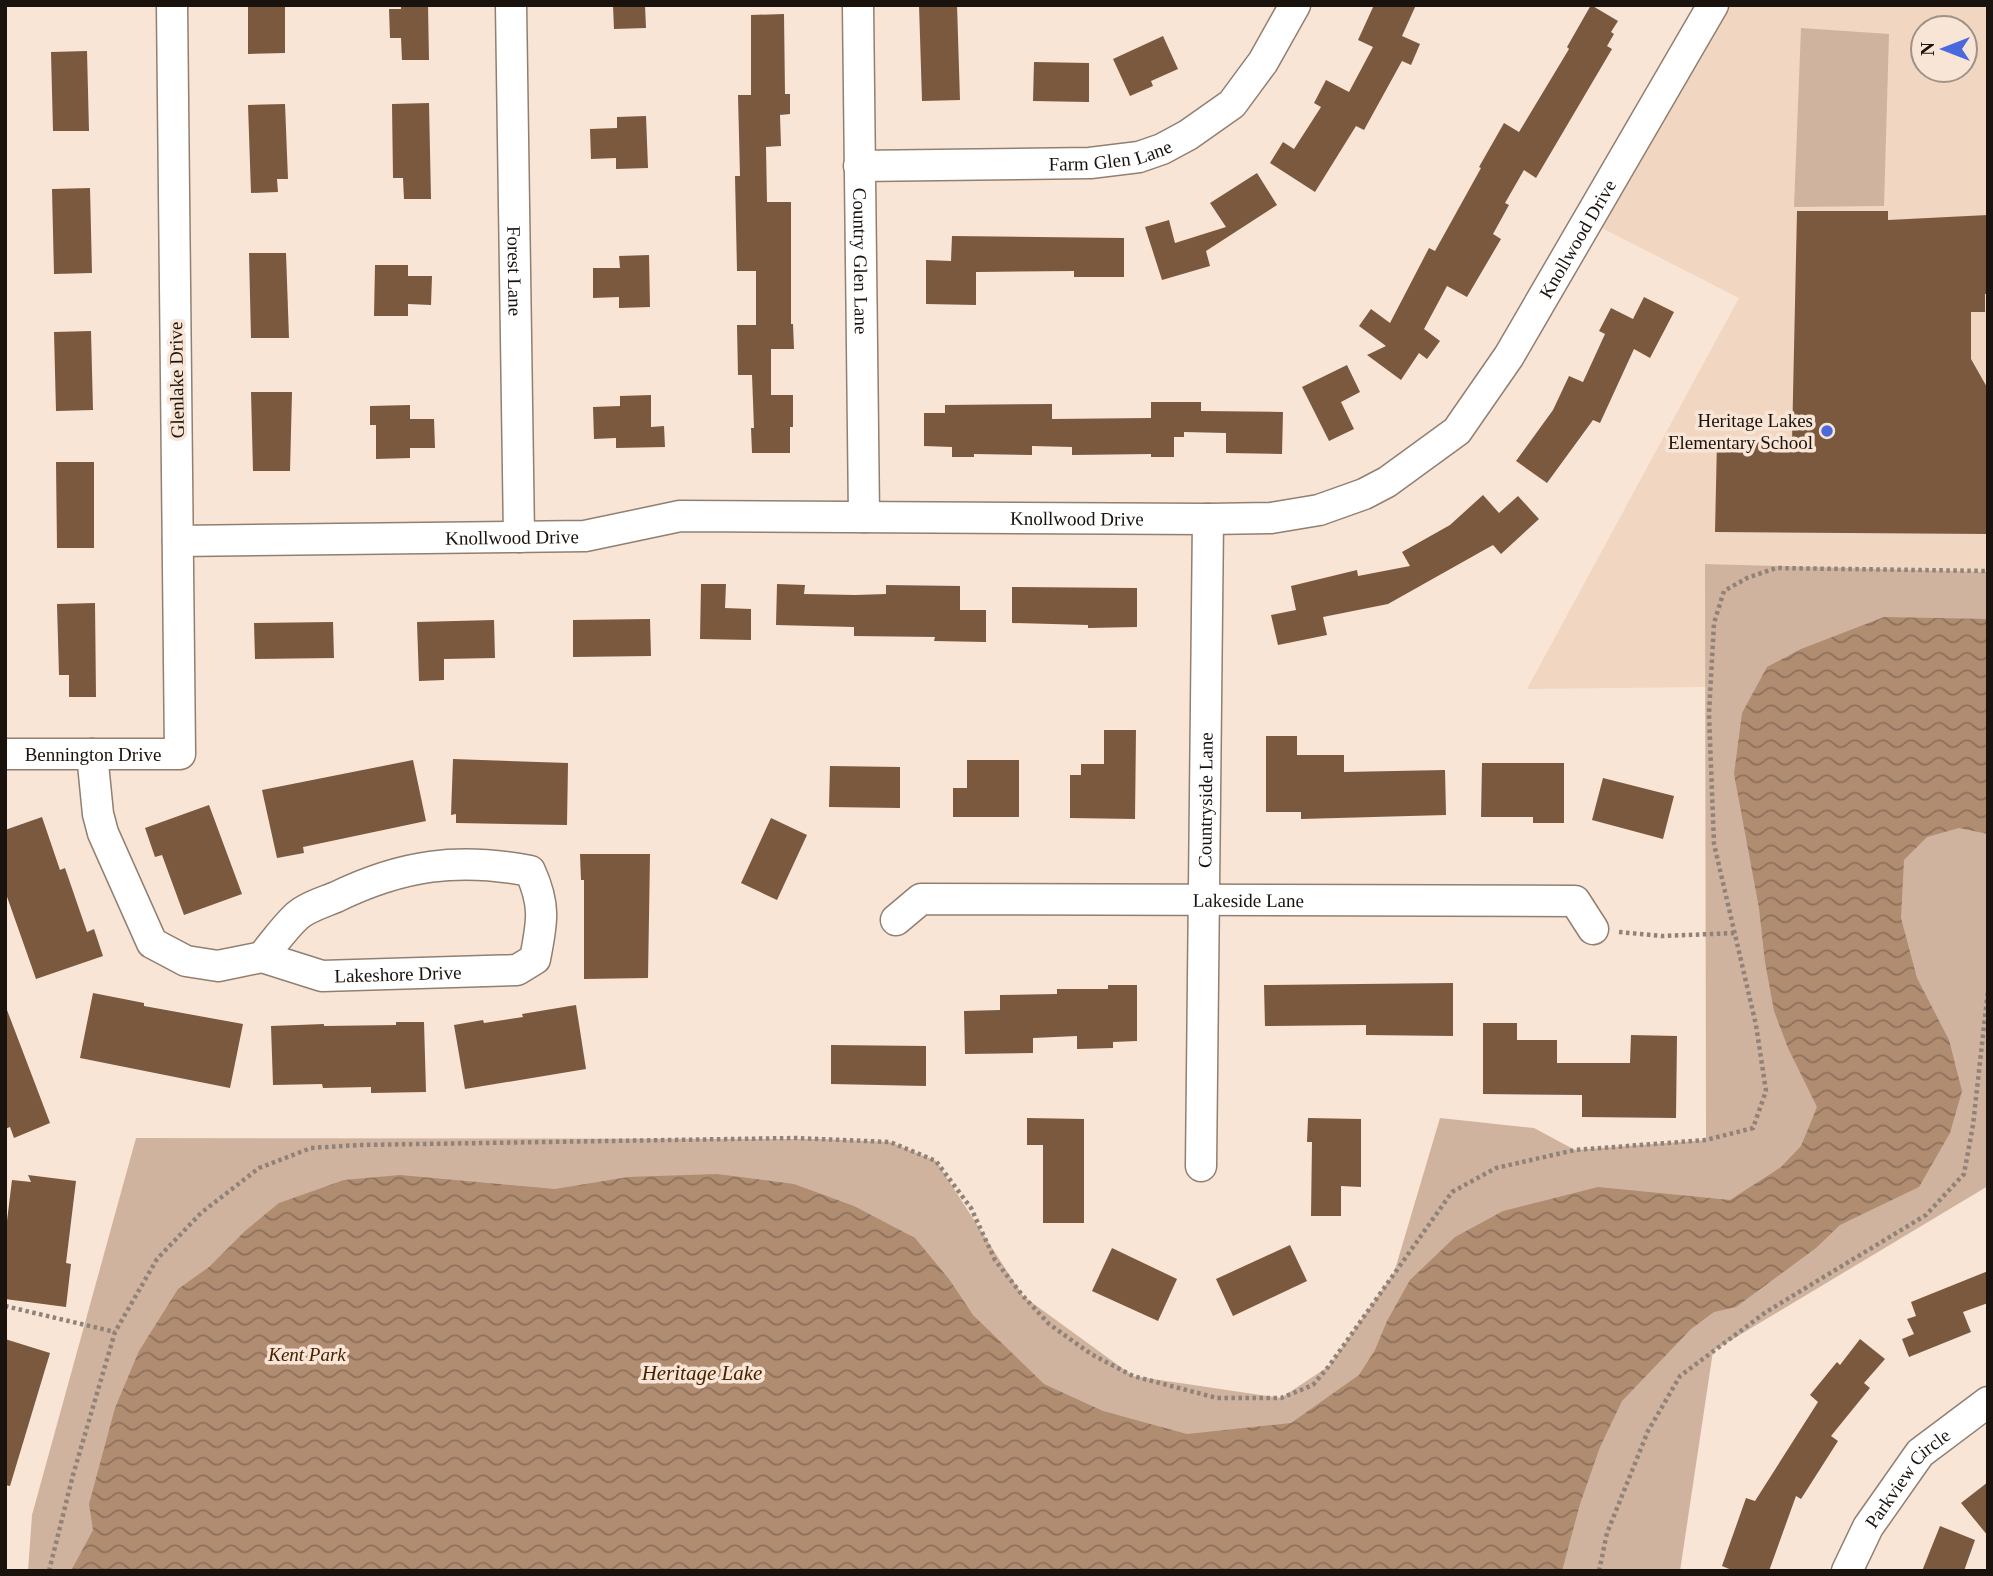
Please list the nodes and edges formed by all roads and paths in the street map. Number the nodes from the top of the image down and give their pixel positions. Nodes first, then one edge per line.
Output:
1 (172, 5) edge
2 (511, 5) edge
3 (858, 5) edge
4 (1295, 5) edge
5 (1713, 5) edge
6 (859, 166) junction
7 (863, 517) junction
8 (1208, 519) junction
9 (519, 537) junction
10 (178, 541) junction
11 (5, 754) edge
12 (92, 754) junction
13 (180, 754) joint
14 (1204, 900) junction
15 (896, 920) dead end
16 (1593, 929) joint
17 (1736, 933) dead end
18 (261, 957) junction
19 (1988, 990) edge
20 (1201, 1166) dead end
21 (5, 1306) edge
22 (1988, 1402) edge
23 (49, 1571) edge
24 (1599, 1571) edge
25 (1847, 1571) edge

1 - 10 street, Glenlake Drive
2 - 9 street, Forest Lane
3 - 6 street, Country Glen Lane
4 - 6 street, Farm Glen Lane
5 - 8 street, Knollwood Drive
6 - 7 street, Country Glen Lane
7 - 8 street, Knollwood Drive
7 - 9 street, Knollwood Drive
8 - 14 street, Countryside Lane
9 - 10 street, Knollwood Drive
10 - 13 street, Glenlake Drive
11 - 12 street, Bennington Drive
12 - 13 street, Bennington Drive
12 - 18 street
14 - 15 street, Lakeside Lane
14 - 16 street, Lakeside Lane
14 - 20 street, Countryside Lane
16 - 17 path
18 - 18 street, Lakeshore Drive
19 - 24 path
21 - 23 path
22 - 25 street, Parkview Circle

